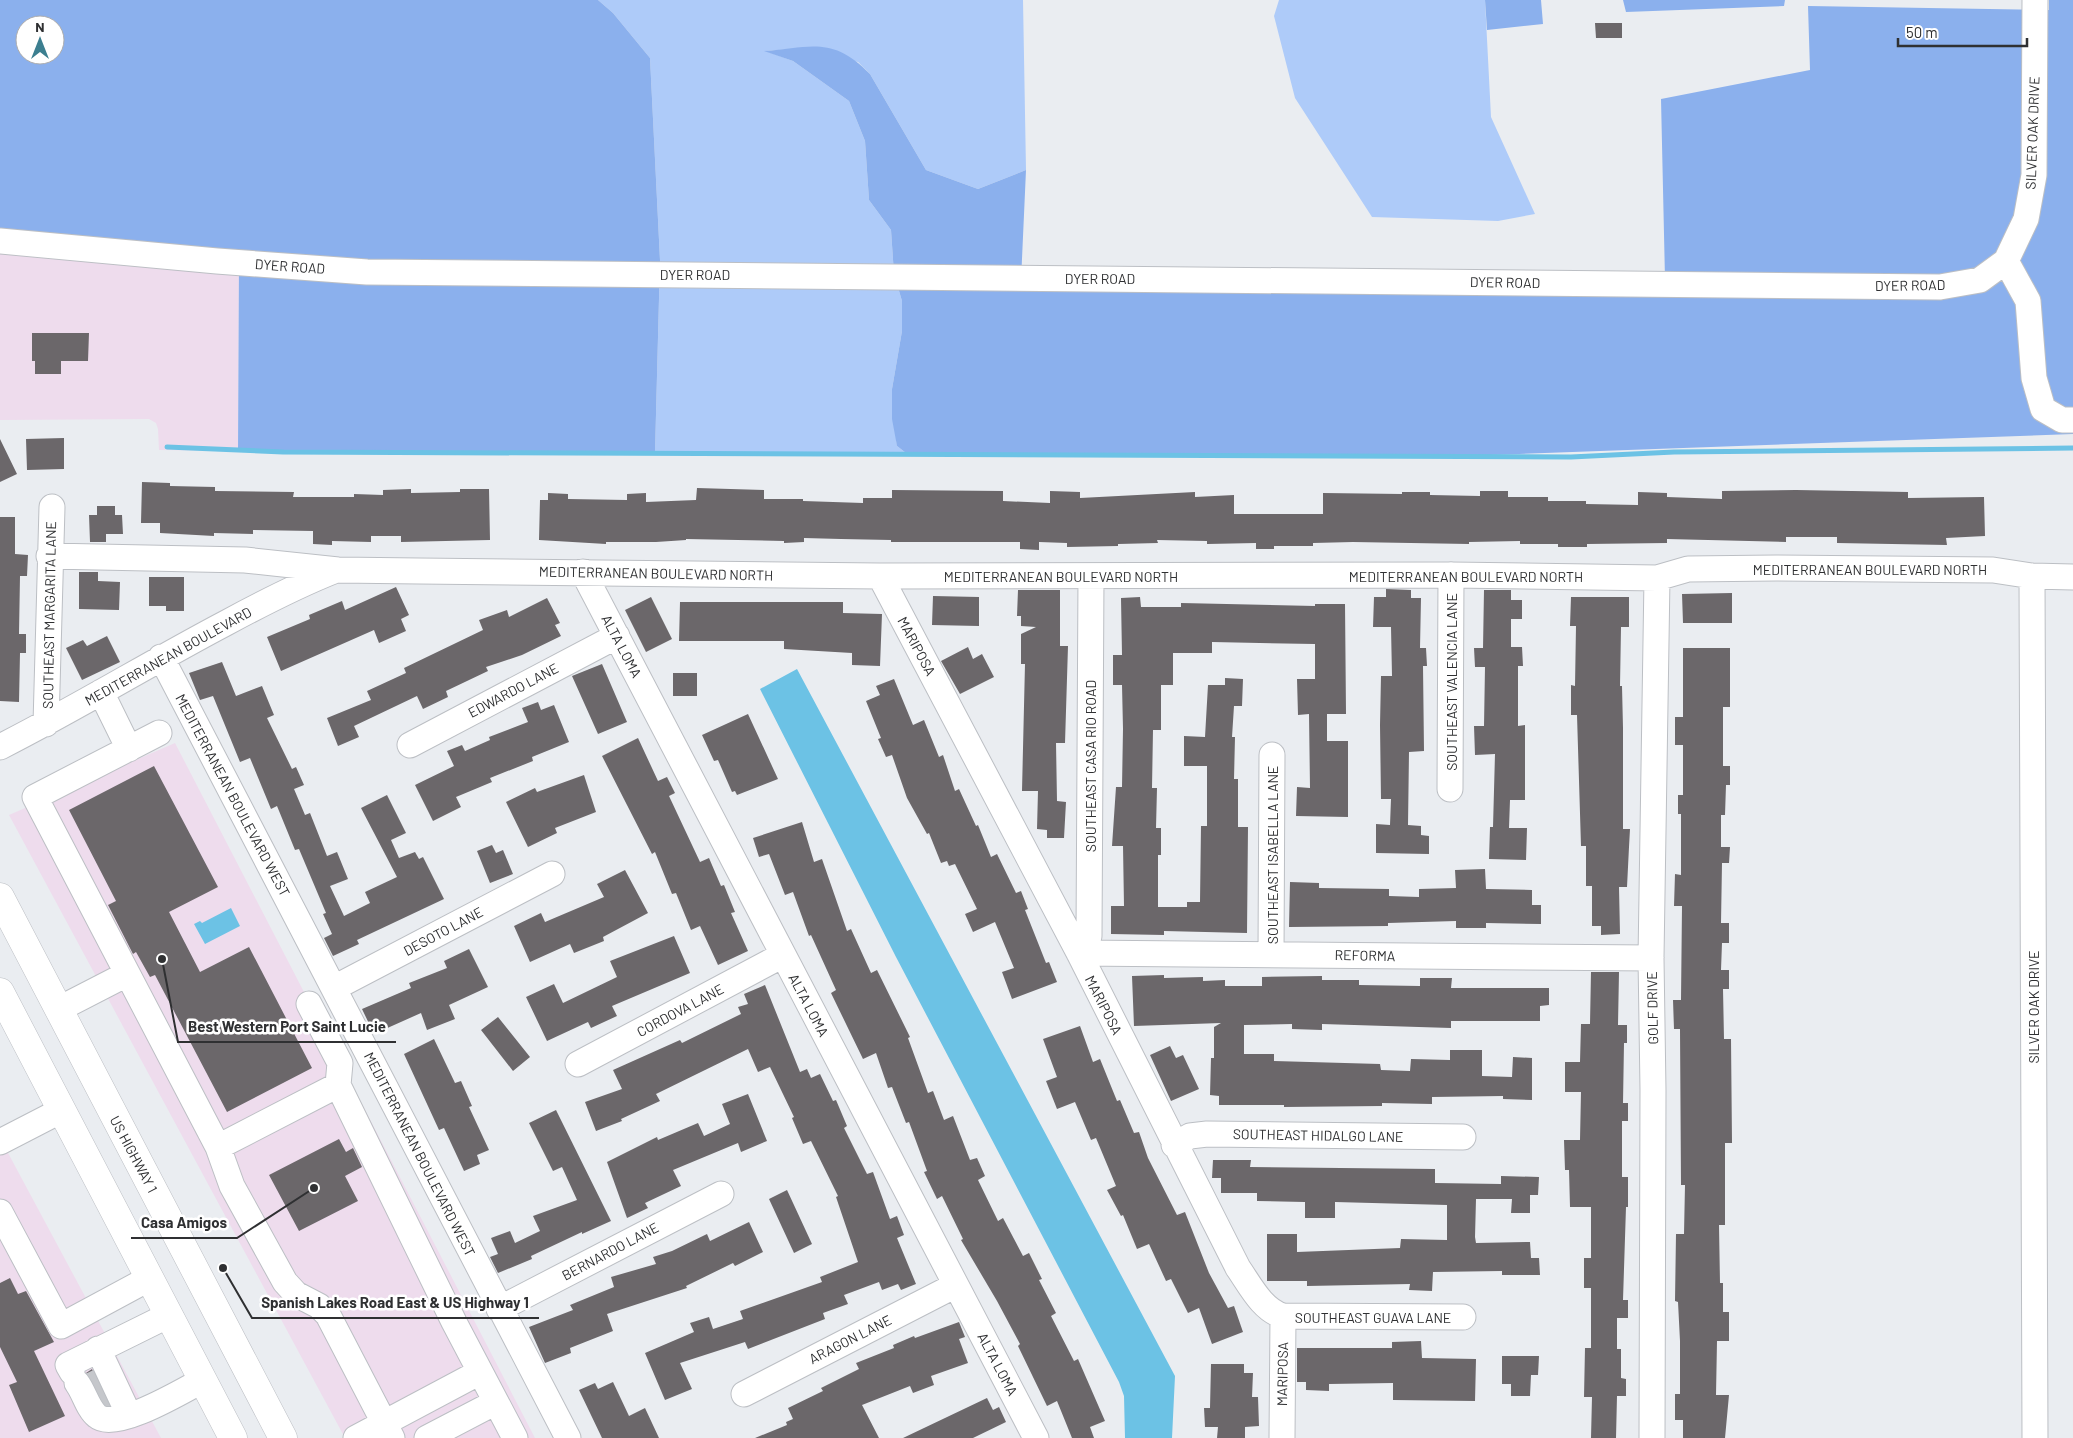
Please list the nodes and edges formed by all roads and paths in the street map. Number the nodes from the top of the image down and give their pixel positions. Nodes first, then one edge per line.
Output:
1 (2036, 0) edge
2 (0, 241) edge
3 (2006, 261) junction
4 (2073, 420) edge
5 (52, 507) dead end
6 (48, 556) junction
7 (338, 570) junction
8 (583, 572) junction
9 (1451, 575) junction
10 (880, 576) junction
11 (1090, 576) junction
12 (2032, 576) junction
13 (2073, 577) edge
14 (1657, 578) junction
15 (617, 636) junction
16 (161, 657) junction
17 (101, 692) junction
18 (46, 724) junction
19 (159, 733) dead end
20 (410, 744) dead end
21 (0, 747) edge
22 (129, 748) junction
23 (1272, 755) dead end
24 (1450, 789) dead end
25 (552, 874) dead end
26 (0, 897) edge
27 (1078, 953) junction
28 (1271, 954) junction
29 (783, 956) junction
30 (1651, 958) junction
31 (127, 974) junction
32 (334, 988) junction
33 (0, 992) edge
34 (309, 1004) dead end
35 (58, 1010) junction
36 (578, 1064) dead end
37 (338, 1084) junction
38 (62, 1110) junction
39 (1463, 1137) dead end
40 (0, 1142) edge
41 (1174, 1145) junction
42 (218, 1147) junction
43 (721, 1194) dead end
44 (0, 1212) edge
45 (150, 1278) junction
46 (956, 1285) junction
47 (499, 1309) junction
48 (169, 1315) junction
49 (1283, 1316) junction
50 (1463, 1317) dead end
51 (98, 1349) junction
52 (480, 1372) junction
53 (203, 1380) junction
54 (96, 1387) junction
55 (744, 1394) dead end
56 (496, 1402) junction
57 (388, 1430) edge
58 (234, 1436) edge
59 (283, 1438) edge
60 (356, 1438) edge
61 (427, 1438) edge
62 (515, 1438) edge
63 (568, 1438) edge
64 (1036, 1438) edge
65 (1282, 1438) edge
66 (1652, 1438) edge
67 (2035, 1438) edge

1 - 3 street, SILVER OAK DRIVE
2 - 3 street, DYER ROAD
3 - 4 street
5 - 6 street, SOUTHEAST MARGARITA LANE
6 - 7 street, MEDITERRANEAN BOULEVARD NORTH
6 - 18 street, SOUTHEAST MARGARITA LANE
7 - 8 street, MEDITERRANEAN BOULEVARD NORTH
7 - 16 street, MEDITERRANEAN BOULEVARD
8 - 10 street, MEDITERRANEAN BOULEVARD NORTH
8 - 15 street, ALTA LOMA
9 - 11 street, MEDITERRANEAN BOULEVARD NORTH
9 - 14 street, MEDITERRANEAN BOULEVARD NORTH
9 - 24 street, SOUTHEAST VALENCIA LANE
10 - 11 street, MEDITERRANEAN BOULEVARD NORTH
10 - 27 street, MARIPOSA
11 - 27 street, SOUTHEAST CASA RIO ROAD
12 - 13 street, MEDITERRANEAN BOULEVARD NORTH
12 - 14 street, MEDITERRANEAN BOULEVARD NORTH
12 - 67 street, SILVER OAK DRIVE
14 - 30 street, GOLF DRIVE
15 - 20 street, EDWARDO LANE
15 - 29 street, ALTA LOMA
16 - 17 street, MEDITERRANEAN BOULEVARD
16 - 32 street, MEDITERRANEAN BOULEVARD WEST
17 - 18 street, MEDITERRANEAN BOULEVARD
17 - 22 street
18 - 21 street, MEDITERRANEAN BOULEVARD
19 - 22 street
22 - 31 street
23 - 28 street, SOUTHEAST ISABELLA LANE
25 - 32 street, DESOTO LANE
26 - 35 main road, US HIGHWAY 1
27 - 28 street, REFORMA
27 - 41 street, MARIPOSA
28 - 30 street, REFORMA
29 - 36 street, CORDOVA LANE
29 - 46 street, ALTA LOMA
30 - 66 street, GOLF DRIVE
31 - 35 street
31 - 42 street
32 - 47 street, MEDITERRANEAN BOULEVARD WEST
33 - 38 main road
34 - 37 street
35 - 59 main road, US HIGHWAY 1
37 - 42 street
37 - 52 street
38 - 40 street
38 - 45 main road
39 - 41 street, SOUTHEAST HIDALGO LANE
41 - 49 street, MARIPOSA
42 - 57 street
43 - 47 street, BERNARDO LANE
44 - 45 street
45 - 48 main road
46 - 55 street, ARAGON LANE
46 - 64 street, ALTA LOMA
47 - 63 street, MEDITERRANEAN BOULEVARD WEST
48 - 51 street
48 - 53 main road
49 - 50 street, SOUTHEAST GUAVA LANE
49 - 65 street, MARIPOSA
51 - 54 street
51 - 54 street
52 - 56 street
52 - 57 street
53 - 54 street
53 - 58 main road
56 - 61 street
56 - 62 street
57 - 60 street

